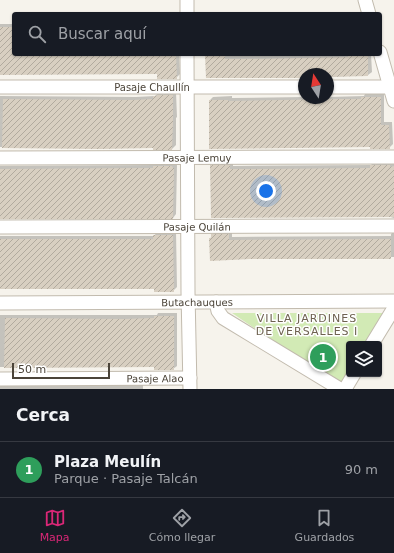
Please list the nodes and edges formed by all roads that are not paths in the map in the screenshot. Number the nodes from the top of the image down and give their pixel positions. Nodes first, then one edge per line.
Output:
1 (187, 0) edge
2 (365, 0) edge
3 (187, 12) edge
4 (368, 12) edge
5 (187, 56) edge
6 (381, 56) edge
7 (0, 87) edge
8 (298, 87) edge
9 (334, 87) edge
10 (390, 87) junction
11 (187, 88) junction
12 (394, 101) edge
13 (187, 157) junction
14 (394, 157) edge
15 (0, 158) edge
16 (394, 226) edge
17 (188, 227) junction
18 (0, 228) edge
19 (394, 300) edge
20 (188, 302) junction
21 (216, 302) junction
22 (0, 303) edge
23 (394, 308) edge
24 (374, 341) edge
25 (352, 377) edge
26 (0, 379) edge
27 (190, 384) edge
28 (340, 389) edge
29 (345, 389) edge

1 - 3 street
2 - 4 street
5 - 11 street
6 - 10 street
7 - 11 street, Pasaje Chaullín
8 - 11 street, Pasaje Chaullín
9 - 10 street
10 - 12 street
11 - 13 street
13 - 14 street, Pasaje Lemuy
13 - 15 street, Pasaje Lemuy
13 - 17 street
16 - 17 street, Pasaje Quilán
17 - 18 street, Pasaje Quilán
17 - 20 street
19 - 21 street, Butachauques
20 - 21 street, Butachauques
20 - 22 street, Butachauques
20 - 27 street
21 - 28 street
23 - 24 street
25 - 29 street
26 - 27 street, Pasaje Alao

